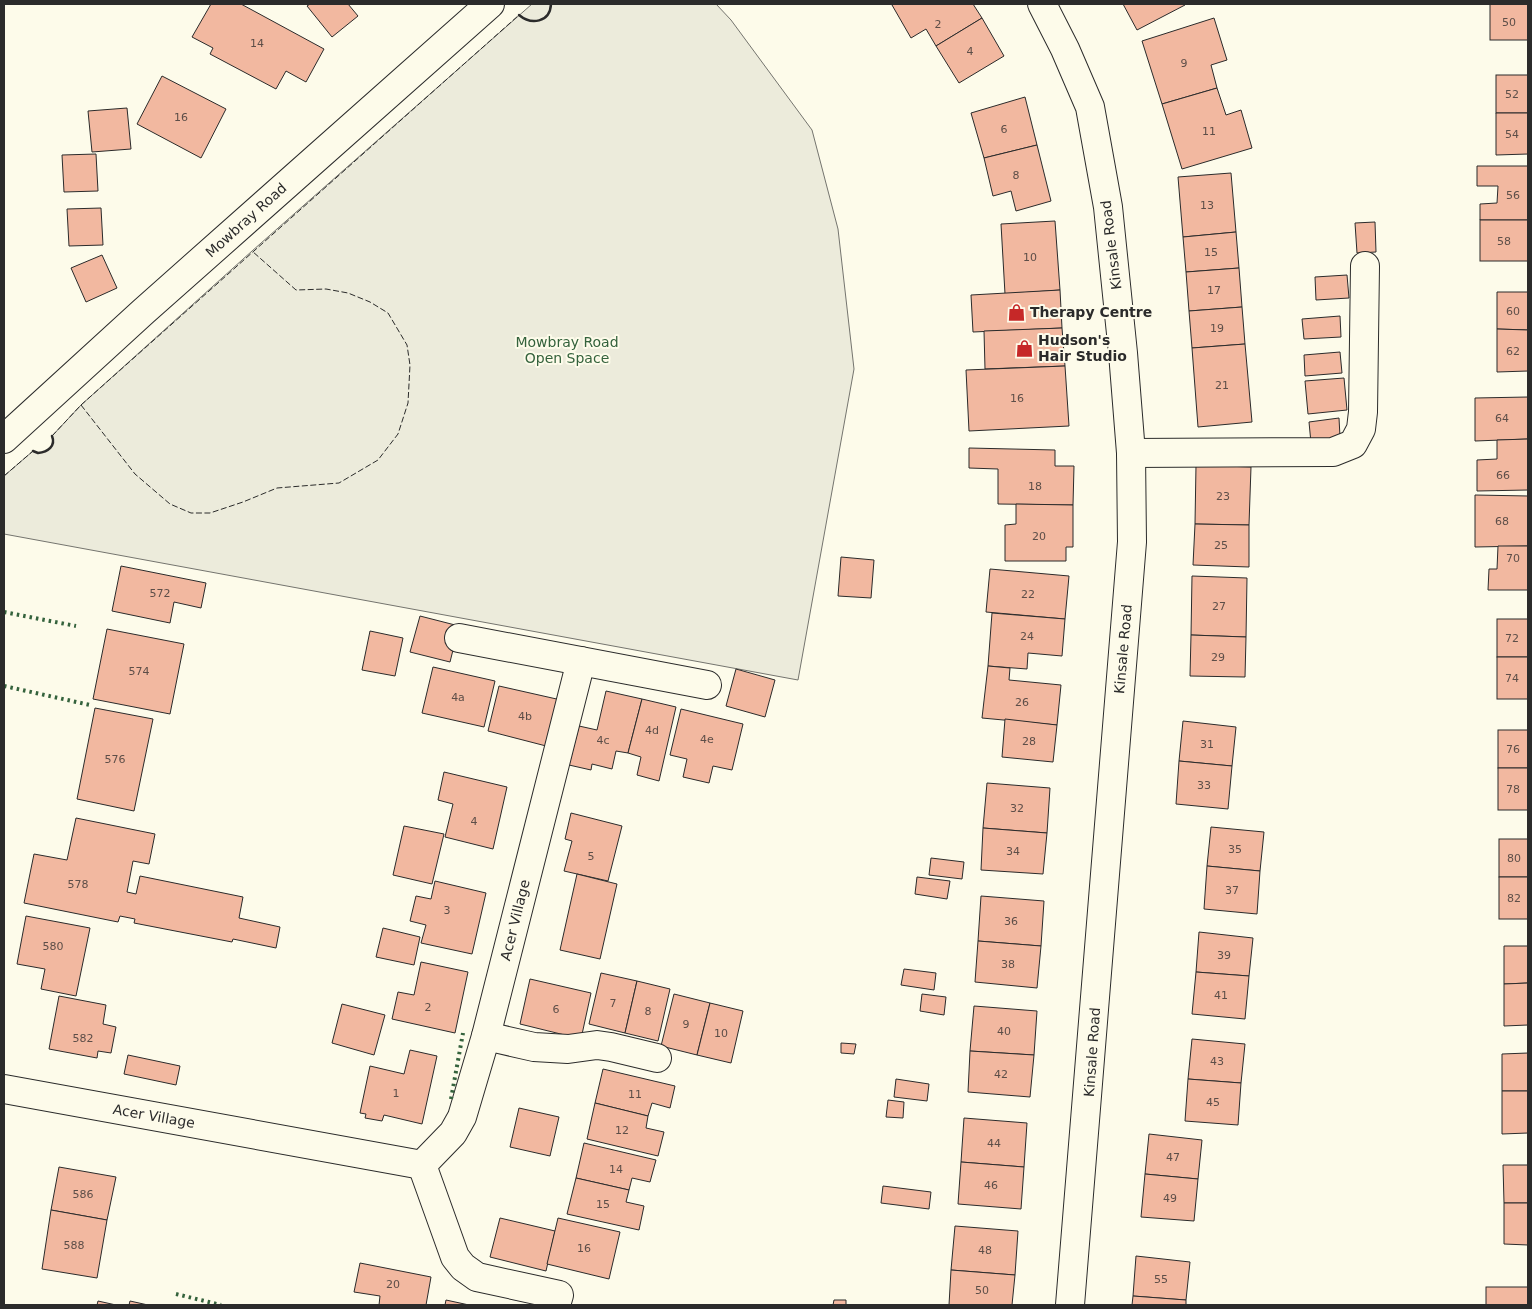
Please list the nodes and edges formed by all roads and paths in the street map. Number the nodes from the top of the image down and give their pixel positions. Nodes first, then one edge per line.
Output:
1 (490, 4) edge
2 (1042, 4) edge
3 (1365, 266) dead end
4 (4, 440) edge
5 (1130, 453) junction
6 (459, 638) dead end
7 (581, 661) junction
8 (707, 685) dead end
9 (486, 1036) junction
10 (657, 1058) dead end
11 (4, 1089) edge
12 (422, 1165) junction
13 (556, 1305) edge
14 (1070, 1305) edge

1 - 4 street, Mowbray Road
2 - 5 street, Kinsale Road
3 - 5 street
5 - 14 street, Kinsale Road
6 - 7 street
7 - 8 street
7 - 9 street, Acer Village
9 - 10 street
9 - 12 street, Acer Village
11 - 12 street, Acer Village
12 - 13 street

